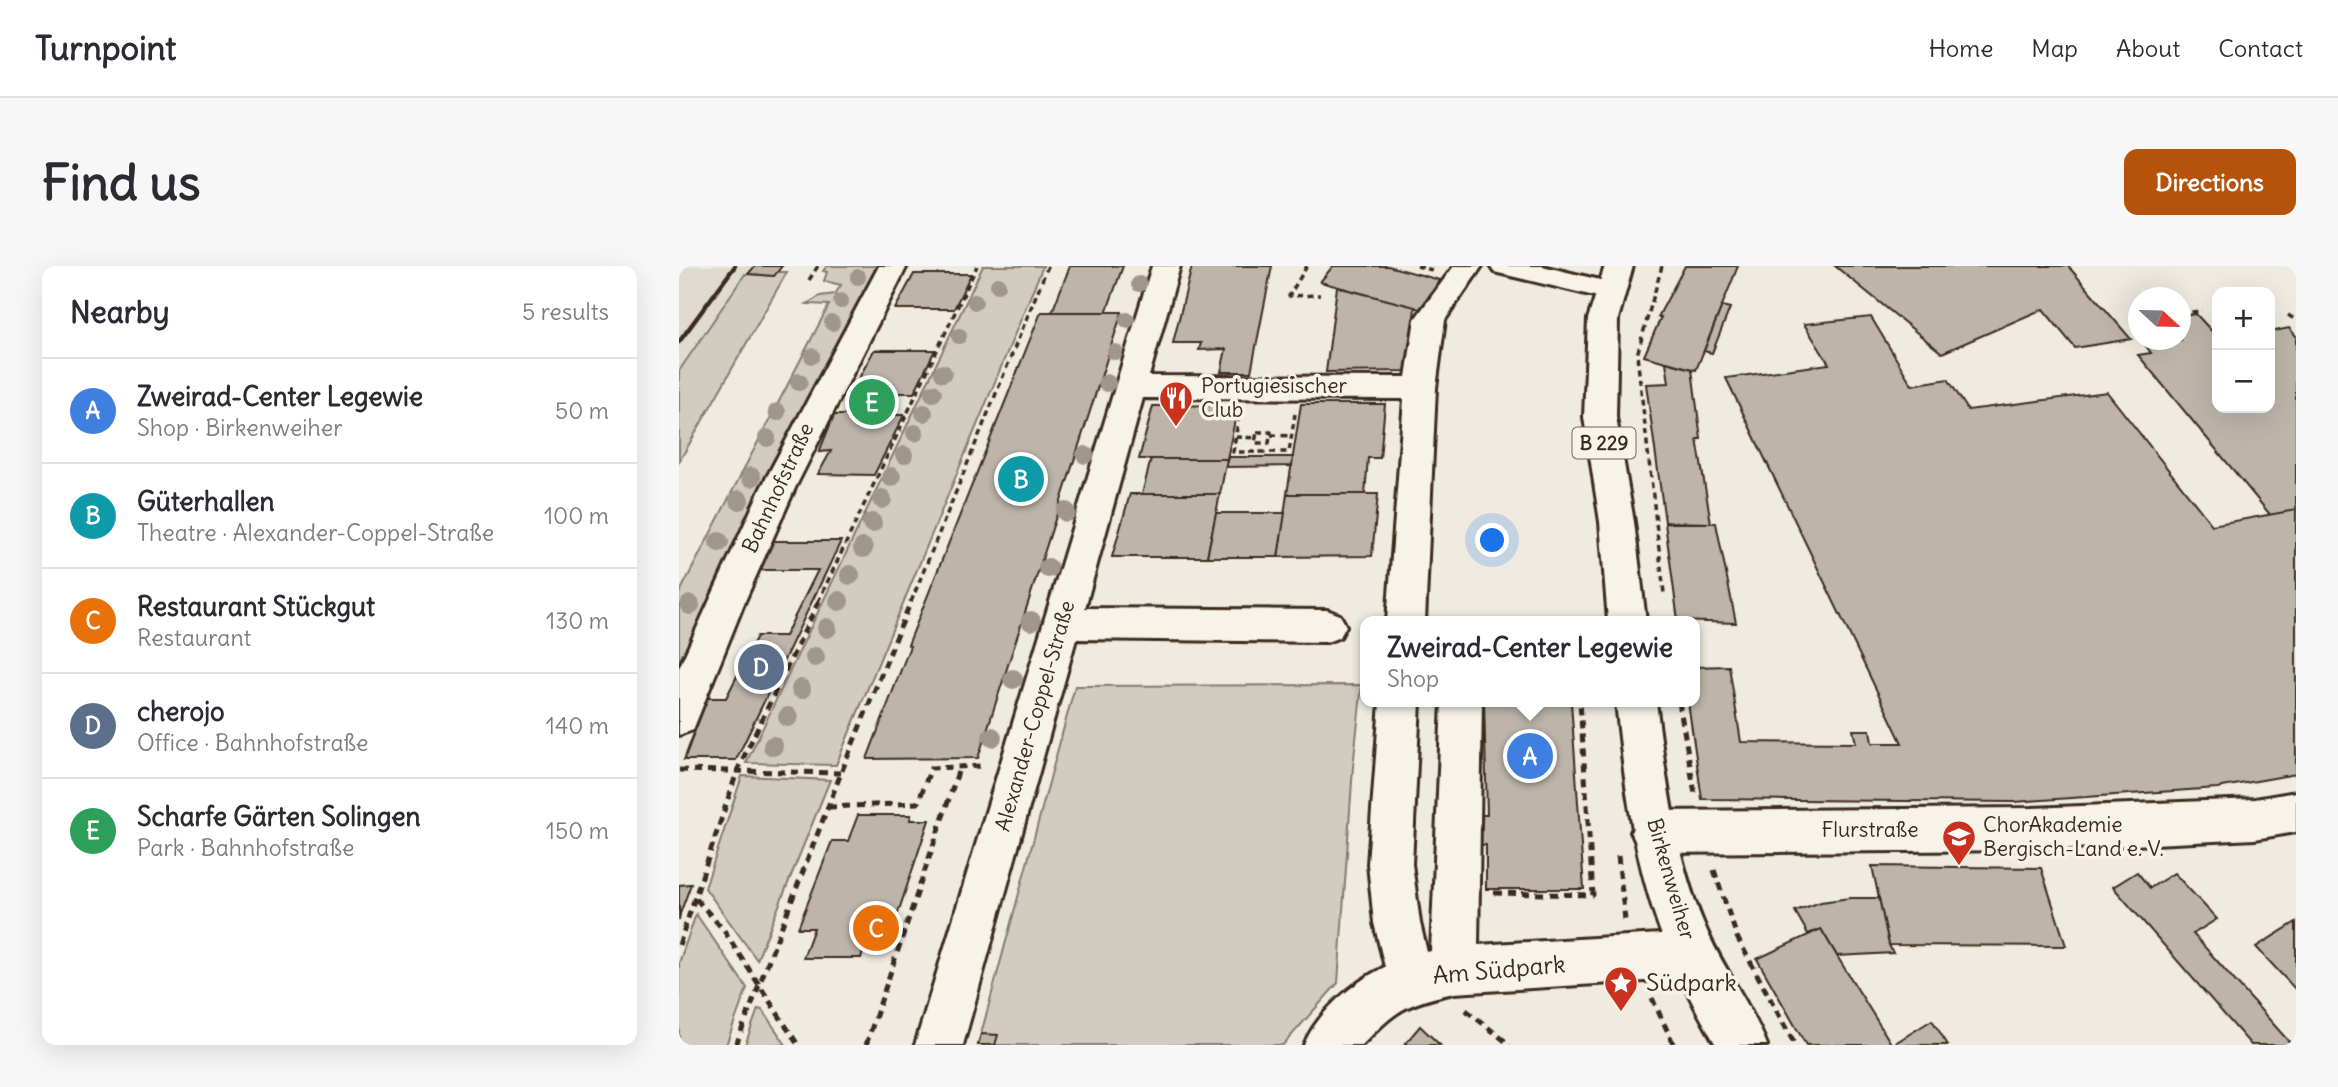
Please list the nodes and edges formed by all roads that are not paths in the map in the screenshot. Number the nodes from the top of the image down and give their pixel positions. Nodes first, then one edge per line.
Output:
1 (893, 266) edge
2 (1166, 266) edge
3 (1468, 266) edge
4 (1504, 266) edge
5 (1615, 279) edge
6 (1130, 387) junction
7 (1420, 387) junction
8 (1406, 616) edge
9 (1626, 616) edge
10 (1063, 623) junction
11 (1327, 626) dead end
12 (1401, 707) edge
13 (1462, 707) edge
14 (1637, 707) edge
15 (679, 717) edge
16 (2296, 812) edge
17 (1653, 832) junction
18 (1693, 955) junction
19 (1432, 974) junction
20 (939, 1045) edge
21 (1328, 1045) edge
22 (1743, 1045) edge

1 - 15 street, Bahnhofstraße
2 - 6 street, Alexander-Coppel-Straße
3 - 7 street
4 - 5 street
5 - 9 street, B 229
6 - 7 street
6 - 10 street, Alexander-Coppel-Straße
7 - 8 street
10 - 11 street
10 - 20 street, Alexander-Coppel-Straße
12 - 19 street
13 - 19 street
14 - 17 street, Birkenweiher
16 - 17 street, Flurstraße
17 - 18 street, Birkenweiher
18 - 19 street, Am Südpark
18 - 22 street, Birkenweiher
19 - 21 street, Am Südpark

